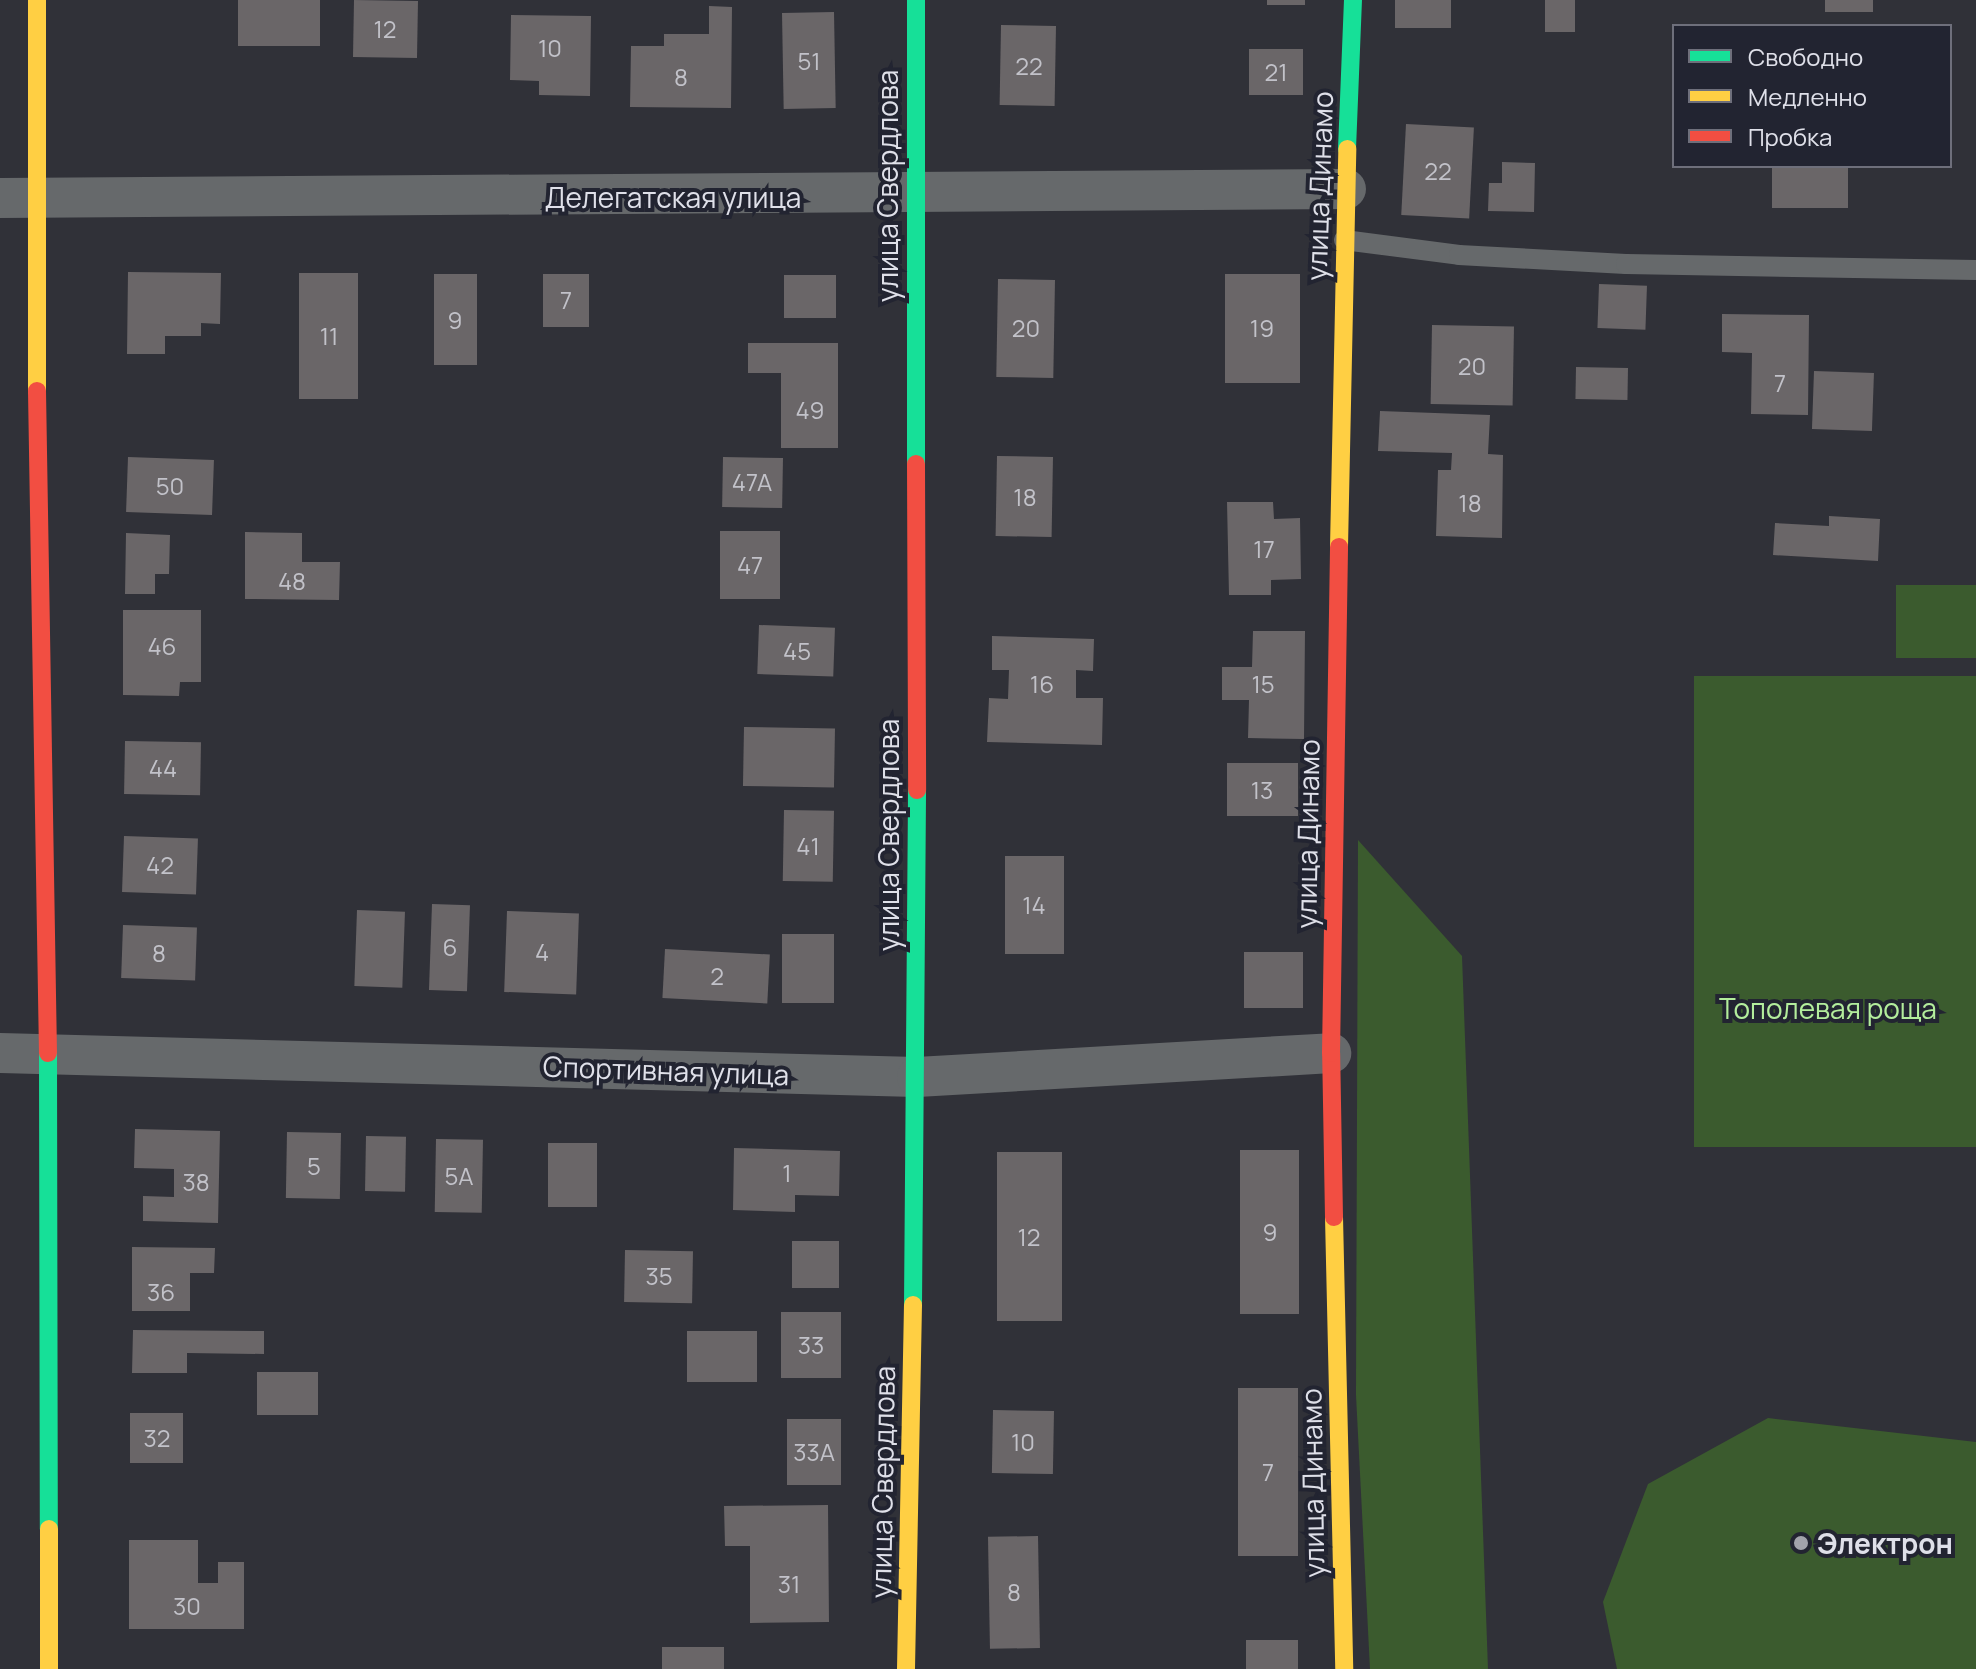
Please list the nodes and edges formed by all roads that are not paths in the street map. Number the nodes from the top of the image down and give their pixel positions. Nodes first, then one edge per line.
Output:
1 (37, 0) edge
2 (916, 0) edge
3 (1353, 0) edge
4 (1346, 189) junction
5 (914, 196) junction
6 (17, 199) edge
7 (1344, 240) junction
8 (1976, 270) edge
9 (0, 1053) edge
10 (48, 1053) junction
11 (1331, 1053) junction
12 (917, 1077) junction
13 (49, 1669) edge
14 (906, 1669) edge
15 (1344, 1669) edge

1 - 6 street
2 - 5 street, улица Свердлова
3 - 4 street, улица Динамо
4 - 5 street, Делегатская улица
4 - 7 street, улица Динамо
5 - 6 street, Делегатская улица
5 - 12 street, улица Свердлова
6 - 10 street
7 - 8 lane
7 - 11 street, улица Динамо
9 - 10 street, Спортивная улица
10 - 12 street, Спортивная улица
10 - 13 street
11 - 12 street, Спортивная улица
11 - 15 street, улица Динамо
12 - 14 street, улица Свердлова

